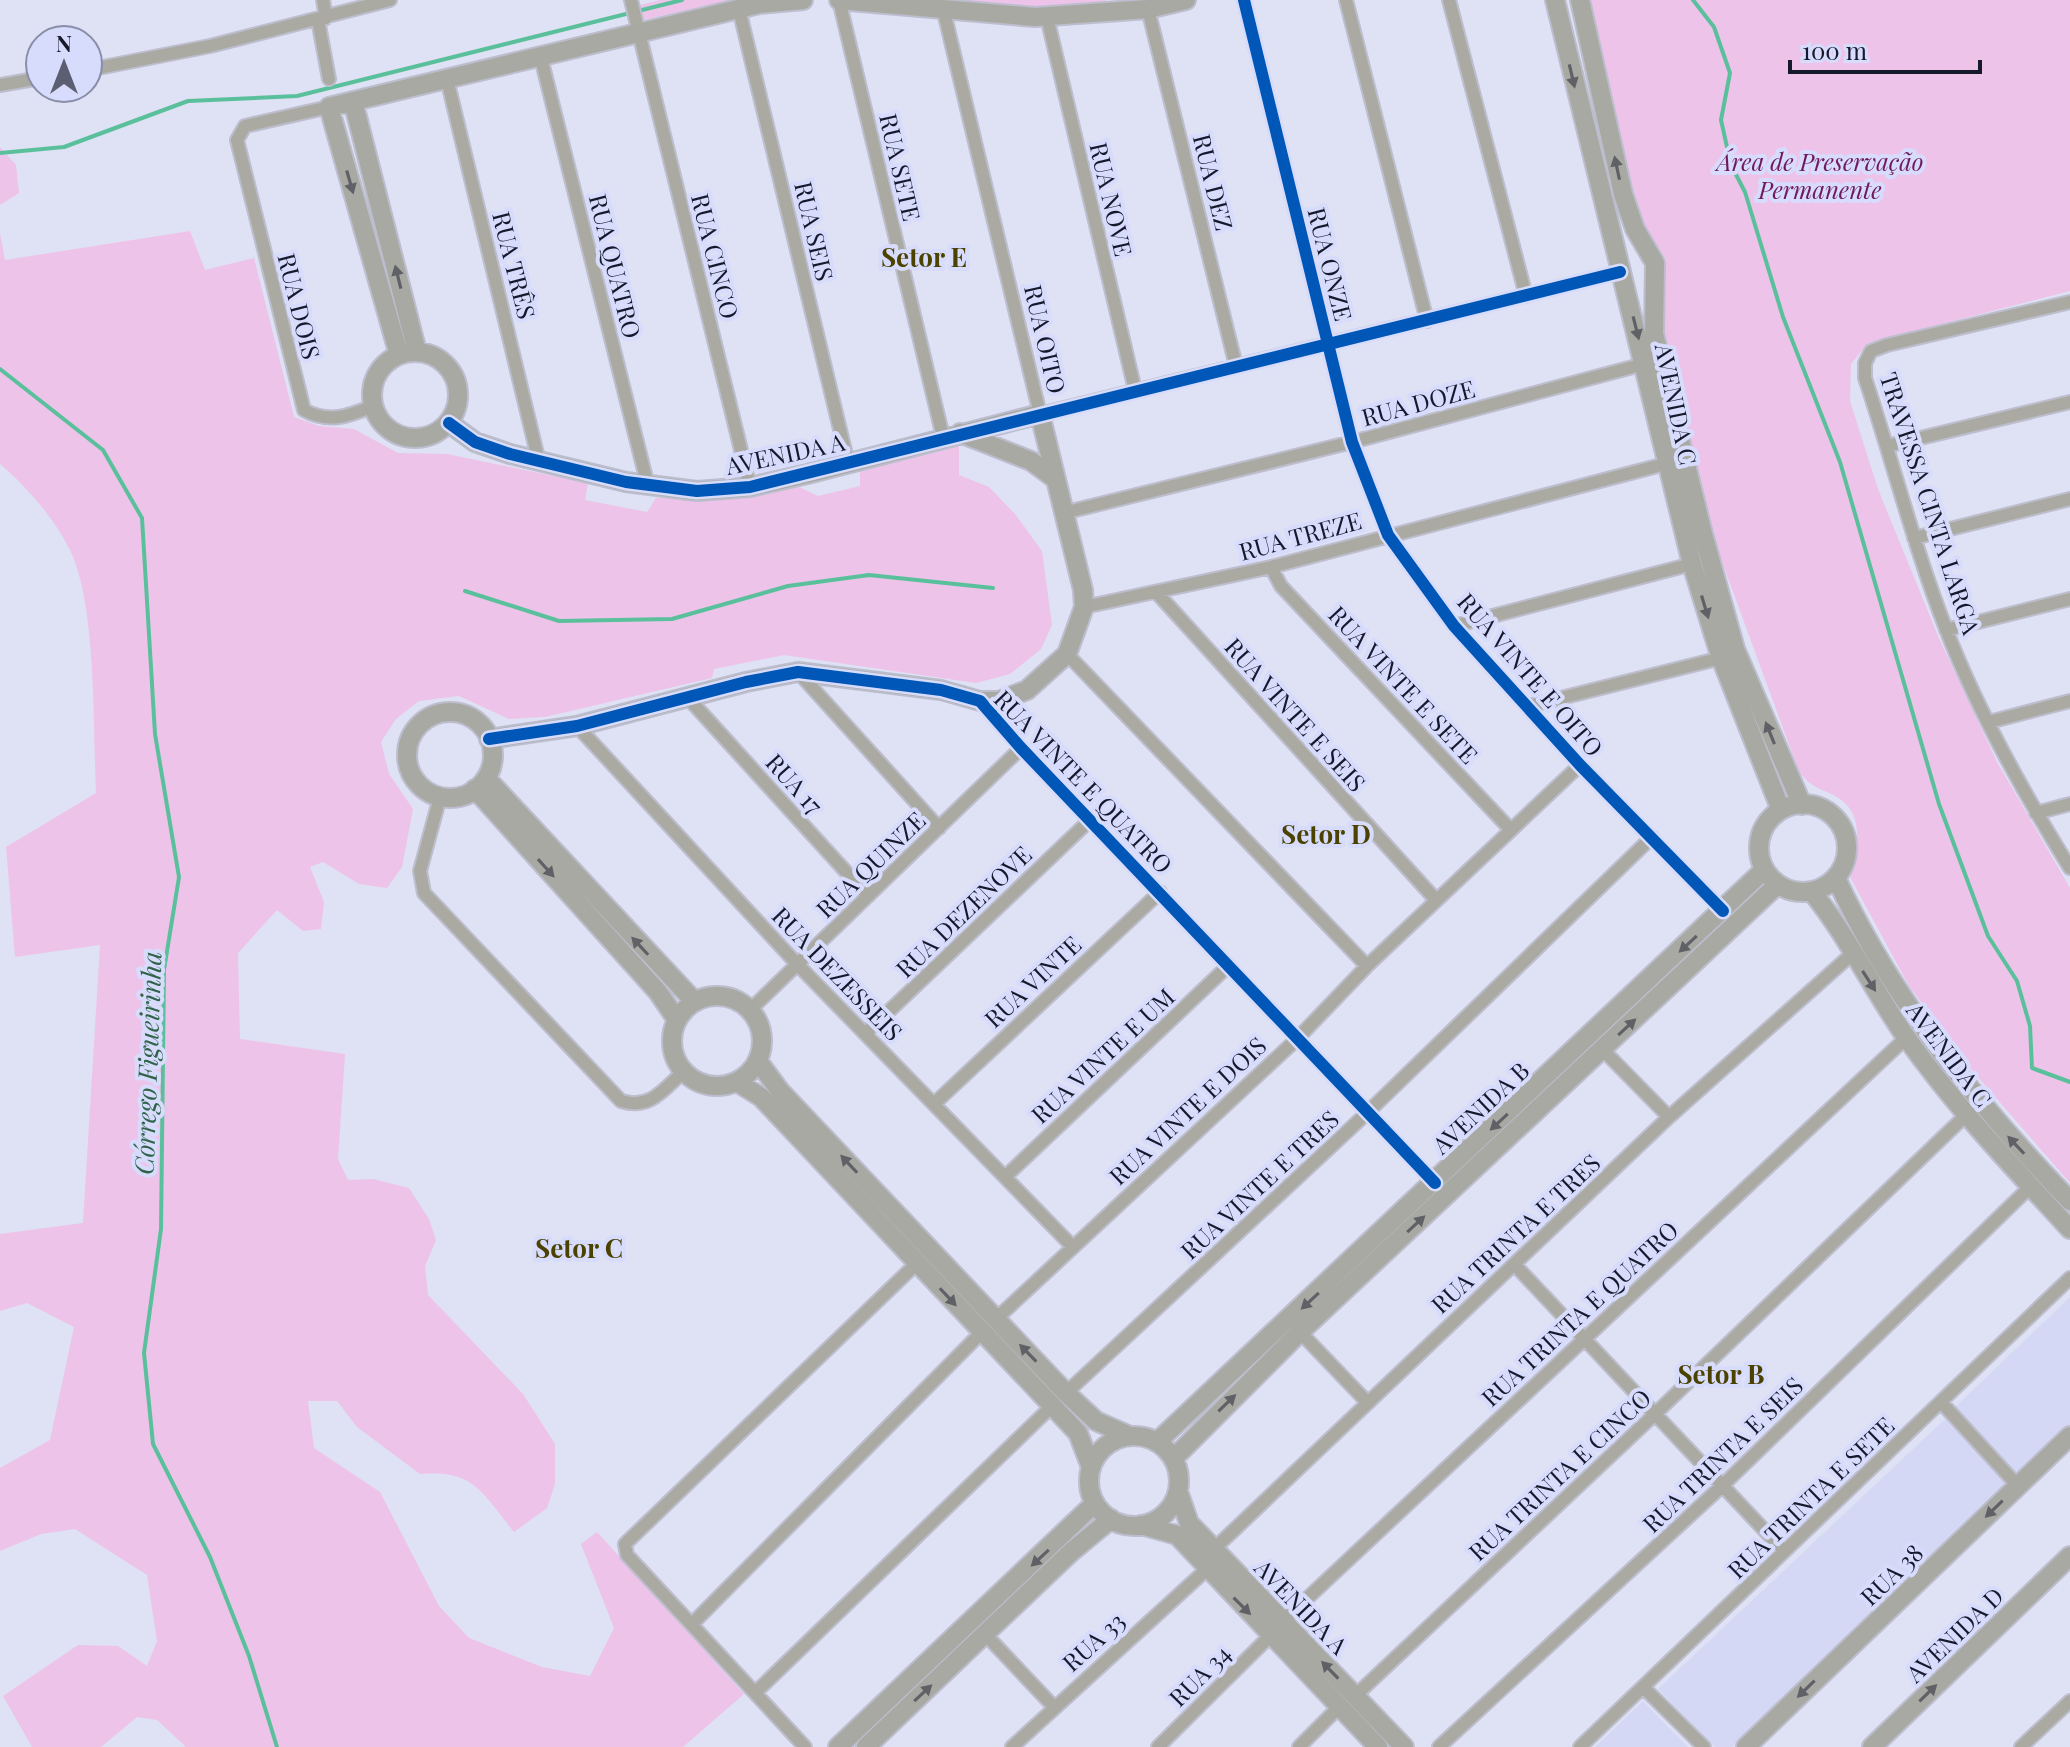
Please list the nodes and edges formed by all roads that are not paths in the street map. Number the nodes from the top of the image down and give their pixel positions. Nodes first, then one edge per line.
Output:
1 (323, 0) edge
2 (390, 0) edge
3 (803, 0) edge
4 (839, 0) edge
5 (1186, 0) edge
6 (1244, 0) edge
7 (1346, 0) edge
8 (1449, 0) edge
9 (1555, 0) edge
10 (1580, 0) edge
11 (631, 1) edge
12 (943, 8) junction
13 (739, 9) junction
14 (1148, 9) junction
15 (1047, 17) junction
16 (322, 19) junction
17 (637, 27) junction
18 (541, 58) junction
19 (104, 67) edge
20 (329, 79) dead end
21 (447, 79) junction
22 (24, 81) edge
23 (0, 85) edge
24 (353, 101) junction
25 (329, 107) junction
26 (1643, 241) junction
27 (1620, 273) junction
28 (1656, 284) junction
29 (1526, 296) junction
30 (2070, 302) edge
31 (1427, 321) junction
32 (1327, 343) junction
33 (408, 354) junction
34 (1644, 364) junction
35 (1236, 366) junction
36 (1135, 390) junction
37 (2070, 402) edge
38 (373, 406) junction
39 (1040, 414) junction
40 (449, 423) junction
41 (952, 435) junction
42 (1352, 442) junction
43 (1887, 446) junction
44 (539, 462) junction
45 (848, 463) junction
46 (1665, 464) junction
47 (1054, 478) junction
48 (648, 486) junction
49 (750, 487) junction
50 (2070, 499) edge
51 (1063, 513) junction
52 (1388, 535) junction
53 (1914, 538) junction
54 (1692, 564) junction
55 (1271, 567) junction
56 (1157, 593) junction
57 (2070, 599) edge
58 (1084, 607) junction
59 (1454, 626) junction
60 (1946, 630) junction
61 (1067, 654) junction
62 (1721, 658) junction
63 (798, 672) junction
64 (689, 699) junction
65 (980, 701) junction
66 (2070, 701) edge
67 (1529, 706) junction
68 (1989, 722) junction
69 (577, 726) junction
70 (489, 739) junction
71 (1021, 748) junction
72 (1580, 765) junction
73 (480, 784) junction
74 (440, 797) junction
75 (2070, 804) edge
76 (1802, 805) junction
77 (1781, 810) junction
78 (2036, 813) junction
79 (1090, 820) junction
80 (939, 828) junction
81 (1510, 829) junction
82 (1652, 837) junction
83 (2070, 868) edge
84 (1764, 870) junction
85 (1836, 878) junction
86 (1777, 885) junction
87 (1160, 892) junction
88 (1812, 892) junction
89 (868, 896) junction
90 (1436, 900) junction
91 (1723, 911) junction
92 (1852, 954) junction
93 (798, 965) junction
94 (1228, 966) junction
95 (1367, 966) junction
96 (695, 1002) junction
97 (750, 1010) junction
98 (677, 1020) junction
99 (866, 1033) junction
100 (1907, 1037) junction
101 (1298, 1038) junction
102 (1603, 1050) junction
103 (758, 1061) junction
104 (683, 1072) junction
105 (737, 1082) junction
106 (935, 1103) junction
107 (1367, 1113) junction
108 (1965, 1116) junction
109 (1669, 1117) junction
110 (1006, 1176) junction
111 (1435, 1183) junction
112 (2031, 1186) junction
113 (2070, 1201) edge
114 (2070, 1229) edge
115 (1072, 1246) junction
116 (916, 1264) junction
117 (1514, 1264) junction
118 (2070, 1278) edge
119 (996, 1319) junction
120 (1300, 1332) junction
121 (981, 1333) junction
122 (1585, 1337) junction
123 (1066, 1393) junction
124 (1941, 1402) junction
125 (1368, 1403) junction
126 (1052, 1406) junction
127 (1656, 1413) junction
128 (1130, 1436) junction
129 (2070, 1436) edge
130 (1157, 1442) junction
131 (1173, 1459) junction
132 (1091, 1467) junction
133 (1723, 1485) junction
134 (2018, 1486) junction
135 (1178, 1491) junction
136 (1095, 1503) junction
137 (1111, 1519) junction
138 (1141, 1525) junction
139 (1214, 1549) junction
140 (1784, 1551) junction
141 (2070, 1556) edge
142 (1206, 1570) junction
143 (692, 1624) junction
144 (1277, 1628) junction
145 (985, 1634) junction
146 (1643, 1687) junction
147 (755, 1693) junction
148 (1348, 1701) junction
149 (2070, 1701) edge
150 (1053, 1706) junction
151 (805, 1747) edge
152 (838, 1747) edge
153 (866, 1747) edge
154 (1012, 1747) edge
155 (1158, 1747) edge
156 (1299, 1747) edge
157 (1378, 1747) edge
158 (1404, 1747) edge
159 (1439, 1747) edge
160 (1580, 1747) edge
161 (1704, 1747) edge
162 (1746, 1747) edge
163 (1872, 1747) edge
164 (2021, 1747) edge

1 - 16 street
2 - 16 street
3 - 13 street
4 - 12 street
4 - 41 street, RUA SETE
5 - 14 street
6 - 32 street, RUA ONZE
7 - 31 street
8 - 29 street
9 -> 27 street, AVENIDA C
26 -> 10 street, AVENIDA C
11 - 17 street
12 - 15 street
12 - 39 street, RUA OITO
13 - 17 street
13 - 45 street, RUA SEIS
14 - 15 street
14 - 35 street, RUA DEZ
15 - 36 street, RUA NOVE
16 - 19 street
16 - 20 street
17 - 18 street
17 - 49 street, RUA CINCO
18 - 21 street
18 - 48 street, RUA QUATRO
21 - 24 street
21 - 44 street, RUA TRÊS
22 - 23 street
24 - 25 street
33 -> 24 street
25 -> 33 street
25 - 38 street, RUA DOIS
26 - 27 street
26 - 28 street, AVENIDA C
27 - 28 street
27 - 29 street
27 -> 34 street, AVENIDA C
76 -> 28 street, AVENIDA C
29 - 31 street
30 - 43 street, TRAVESSA CINTA LARGA
31 - 32 street
32 - 35 street, RUA ONZE
32 - 42 street, RUA VINTE E OITO
33 - 38 street
33 - 40 street
34 - 42 street, RUA DOZE
34 - 46 street, AVENIDA C
35 - 36 street, RUA ONZE
36 - 39 street, RUA ONZE
37 - 43 street
38 - 40 street
39 - 41 street, AVENIDA A
39 - 47 street, RUA OITO
40 - 44 street, AVENIDA A
41 - 45 street, AVENIDA A
41 - 47 street
42 - 51 street, RUA DOZE
42 - 52 street, RUA VINTE E OITO
43 - 53 street, TRAVESSA CINTA LARGA
44 - 48 street, AVENIDA A
45 - 49 street, AVENIDA A
46 - 52 street, RUA TREZE
46 - 54 street, AVENIDA C
47 - 51 street, RUA OITO
48 - 49 street, AVENIDA A
50 - 53 street
51 - 58 street, RUA OITO
52 - 55 street, RUA TREZE
52 - 59 street, RUA VINTE E OITO
53 - 60 street, TRAVESSA CINTA LARGA
54 - 59 street
54 -> 62 street, AVENIDA C
55 - 56 street, RUA TREZE
55 - 81 street, RUA VINTE E SETE
56 - 58 street, RUA TREZE
56 - 90 street, RUA VINTE E SEIS
57 - 60 street
58 - 61 street
59 - 67 street, RUA VINTE E OITO
60 - 68 street, TRAVESSA CINTA LARGA
61 - 65 street
61 - 95 street
62 - 67 street
62 - 77 street, AVENIDA C
63 - 64 street, RUA VINTE E QUATRO
63 - 65 street, RUA VINTE E QUATRO
63 - 80 street
64 - 69 street, RUA VINTE E QUATRO
64 - 89 street, RUA 17
65 - 71 street, RUA VINTE E QUATRO
66 - 68 street
67 - 72 street, RUA VINTE E OITO
68 - 78 street, TRAVESSA CINTA LARGA
69 - 70 street, RUA VINTE E QUATRO
69 - 93 street, RUA DEZESSEIS
70 - 73 street
70 - 74 street
71 - 79 street, RUA VINTE E QUATRO
71 - 80 street, RUA QUINZE
72 - 81 street, RUA VINTE E DOIS
72 - 82 street, RUA VINTE E OITO
73 - 74 street
96 -> 73 street
73 -> 98 street
74 - 104 street
75 - 78 street
76 - 77 street
76 - 85 street
77 - 84 street
78 - 83 street, TRAVESSA CINTA LARGA
79 - 87 street, RUA VINTE E QUATRO
79 - 99 street, RUA DEZENOVE
80 - 89 street, RUA QUINZE
81 - 90 street, RUA VINTE E DOIS
82 - 91 street, RUA VINTE E OITO
82 - 107 street, RUA VINTE E TRES
84 - 86 street
84 - 91 street, AVENIDA B
85 - 88 street
113 -> 85 street, AVENIDA C
86 - 88 street
102 -> 86 street, AVENIDA B
87 - 94 street, RUA VINTE E QUATRO
87 - 106 street, RUA VINTE
88 - 92 street, AVENIDA C
89 - 93 street, RUA QUINZE
90 - 95 street, RUA VINTE E DOIS
91 -> 111 street, AVENIDA B
92 -> 100 street, AVENIDA C
92 - 109 street, RUA TRINTA E TRES
93 - 97 street, RUA QUINZE
93 - 99 street, RUA DEZESSEIS
94 - 101 street, RUA VINTE E QUATRO
94 - 110 street, RUA VINTE E UM
95 - 101 street, RUA VINTE E DOIS
96 - 97 street
96 - 98 street
97 - 103 street
98 - 104 street
99 - 106 street, RUA DEZESSEIS
100 - 108 street, AVENIDA C
100 - 122 street, RUA TRINTA E QUATRO
101 - 107 street, RUA VINTE E QUATRO
101 - 115 street, RUA VINTE E DOIS
102 - 109 street
120 -> 102 street, AVENIDA B
103 - 105 street
119 -> 103 street
104 - 105 street
105 - 116 street
106 - 110 street, RUA DEZESSEIS
107 - 111 street, RUA VINTE E QUATRO
107 - 123 street, RUA VINTE E TRES
108 - 112 street, AVENIDA C
108 - 127 street, RUA TRINTA E CINCO
109 - 117 street, RUA TRINTA E TRES
110 - 115 street, RUA DEZESSEIS
111 -> 130 street, AVENIDA B
112 - 114 street, AVENIDA C
112 - 133 street, RUA TRINTA E SEIS
115 - 119 street, RUA VINTE E DOIS
116 -> 121 street
116 - 143 street
117 - 122 street
117 - 125 street, RUA TRINTA E TRES
118 - 124 street, RUA TRINTA E SETE
123 -> 119 street
120 - 125 street
131 -> 120 street, AVENIDA B
121 - 126 street
121 - 143 street
122 - 127 street
122 - 144 street, RUA TRINTA E QUATRO
123 - 128 street
124 - 134 street
124 - 140 street, RUA TRINTA E SETE
125 - 139 street, RUA TRINTA E TRES
126 - 132 street
126 - 147 street
127 - 133 street
127 - 148 street, RUA TRINTA E CINCO
128 - 130 street
128 - 132 street
129 - 134 street, RUA 38
130 - 131 street
131 - 135 street
132 - 136 street
133 - 140 street
133 - 159 street, RUA TRINTA E SEIS
134 -> 162 street, RUA 38
135 - 138 street
135 - 139 street, AVENIDA A
136 - 137 street
136 -> 152 street
137 - 138 street
137 - 145 street
138 - 142 street, AVENIDA A
139 - 144 street, AVENIDA A
140 - 146 street, RUA TRINTA E SETE
163 -> 141 street, AVENIDA D
142 -> 144 street, AVENIDA A
142 - 150 street, RUA 33
143 - 147 street
144 - 148 street, AVENIDA A
144 - 155 street, RUA 34
145 - 150 street
153 -> 145 street
146 - 160 street, RUA TRINTA E SETE
146 - 161 street
147 - 151 street
148 - 156 street, RUA TRINTA E CINCO
148 - 157 street, AVENIDA A
148 - 158 street, AVENIDA A
149 - 164 street
150 - 154 street, RUA 33

